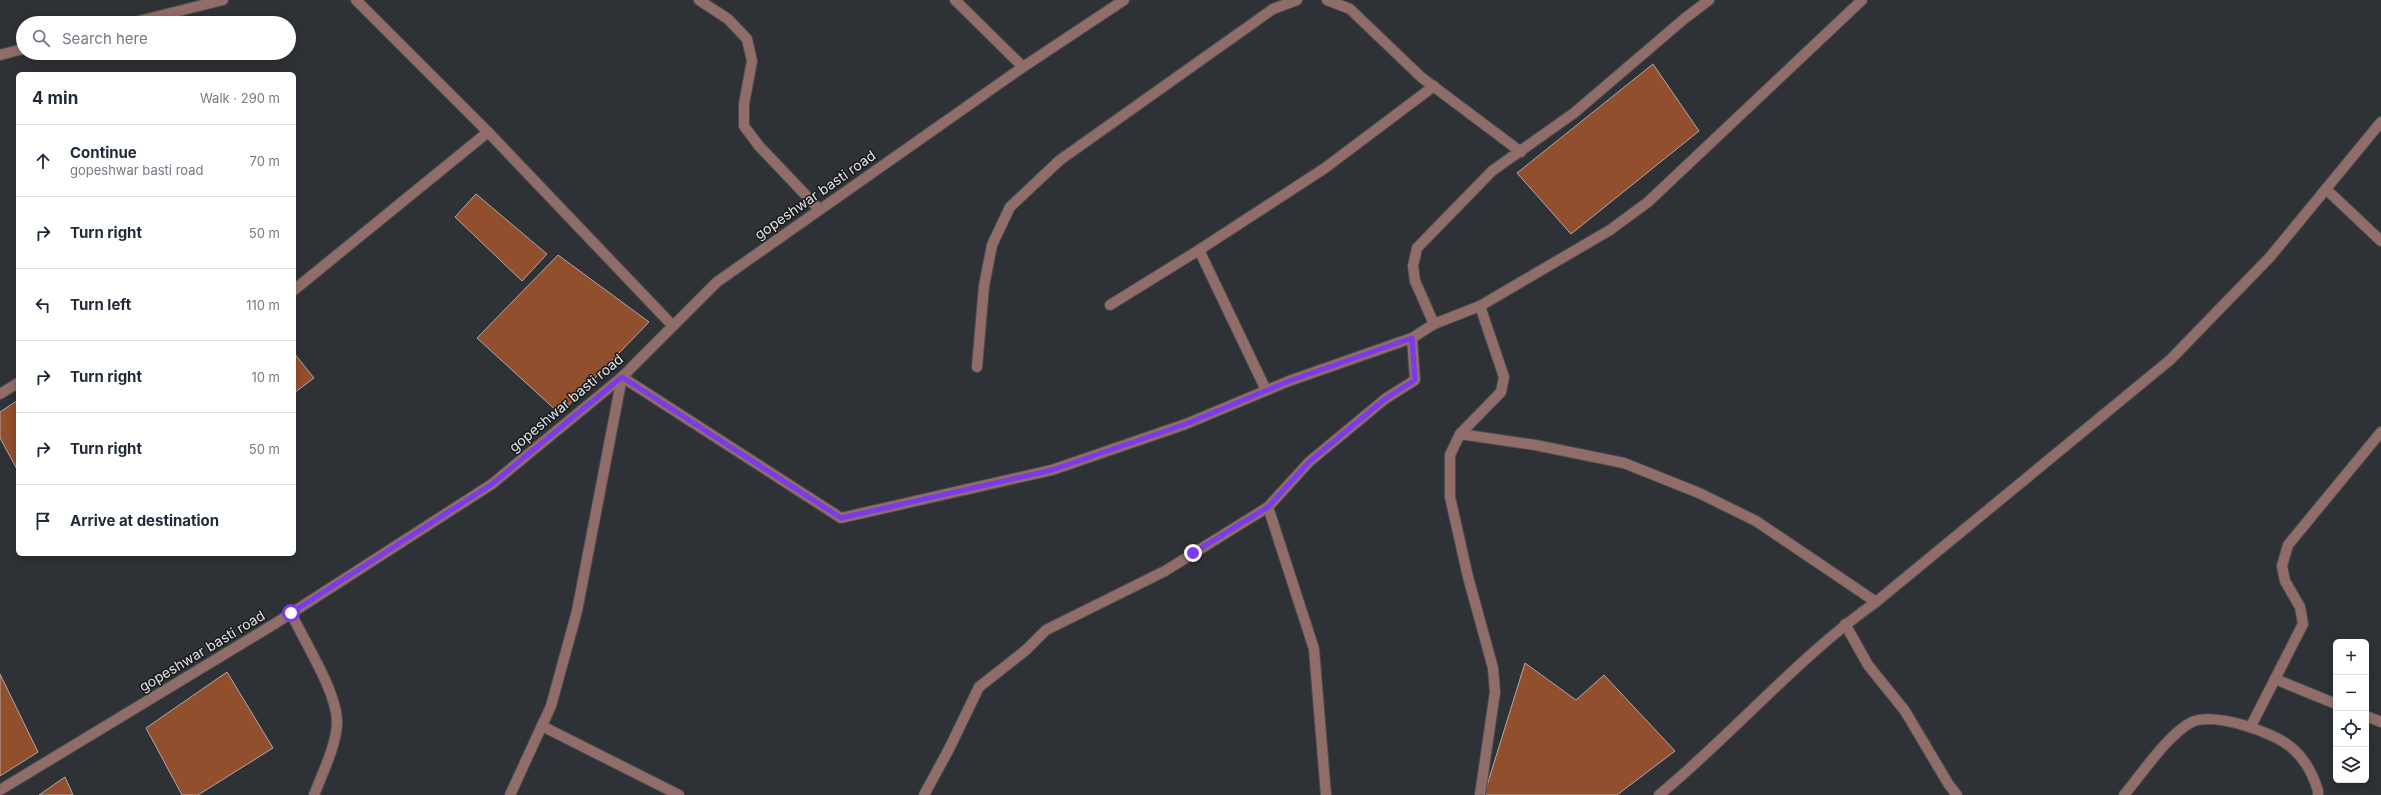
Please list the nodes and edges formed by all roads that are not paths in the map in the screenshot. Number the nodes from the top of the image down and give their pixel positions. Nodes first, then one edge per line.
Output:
1 (223, 0) edge
2 (356, 0) edge
3 (699, 0) edge
4 (955, 0) edge
5 (1124, 0) edge
6 (1298, 0) edge
7 (1327, 0) edge
8 (1709, 0) edge
9 (1862, 0) edge
10 (159, 16) edge
11 (16, 51) edge
12 (0, 55) edge
13 (1023, 67) junction
14 (1434, 86) junction
15 (2381, 122) edge
16 (488, 132) junction
17 (1521, 152) junction
18 (2327, 190) junction
19 (819, 209) junction
20 (2381, 241) edge
21 (1199, 250) junction
22 (296, 288) edge
23 (1110, 305) dead end
24 (1480, 306) junction
25 (1434, 324) junction
26 (673, 326) junction
27 (1412, 338) junction
28 (977, 367) dead end
29 (622, 377) junction
30 (16, 384) edge
31 (1266, 390) junction
32 (0, 394) edge
33 (2381, 432) edge
34 (1460, 434) junction
35 (1268, 507) junction
36 (1876, 602) junction
37 (291, 613) junction
38 (1845, 624) junction
39 (2275, 679) junction
40 (2333, 703) edge
41 (2369, 717) edge
42 (2381, 722) edge
43 (542, 726) junction
44 (2251, 726) junction
45 (0, 790) edge
46 (314, 795) edge
47 (510, 795) edge
48 (679, 795) edge
49 (924, 795) edge
50 (1326, 795) edge
51 (1480, 795) edge
52 (1658, 795) edge
53 (1957, 795) edge
54 (2124, 795) edge
55 (2318, 795) edge

1 - 10 street
2 - 16 street
3 - 19 street
4 - 13 street
5 - 13 street, gopeshwar basti road
6 - 28 street
7 - 14 street
8 - 17 street
9 - 24 street
11 - 12 street
13 - 19 street, gopeshwar basti road
14 - 17 street
14 - 21 street
15 - 18 street
16 - 22 street
16 - 26 street
17 - 25 street
18 - 20 street
18 - 36 street
19 - 26 street, gopeshwar basti road
21 - 23 street
21 - 31 street
24 - 25 street
24 - 34 street
25 - 27 street
26 - 29 street, gopeshwar basti road
27 - 31 street
27 - 35 street
29 - 31 street
29 - 37 street, gopeshwar basti road
29 - 43 street
30 - 32 street
33 - 39 street
34 - 36 street
34 - 51 street
35 - 49 street
35 - 50 street
36 - 38 street
37 - 45 street, gopeshwar basti road
37 - 46 street
38 - 52 street
38 - 53 street
39 - 40 street
39 - 44 street
41 - 42 street
43 - 47 street
43 - 48 street
44 - 54 street
44 - 55 street

